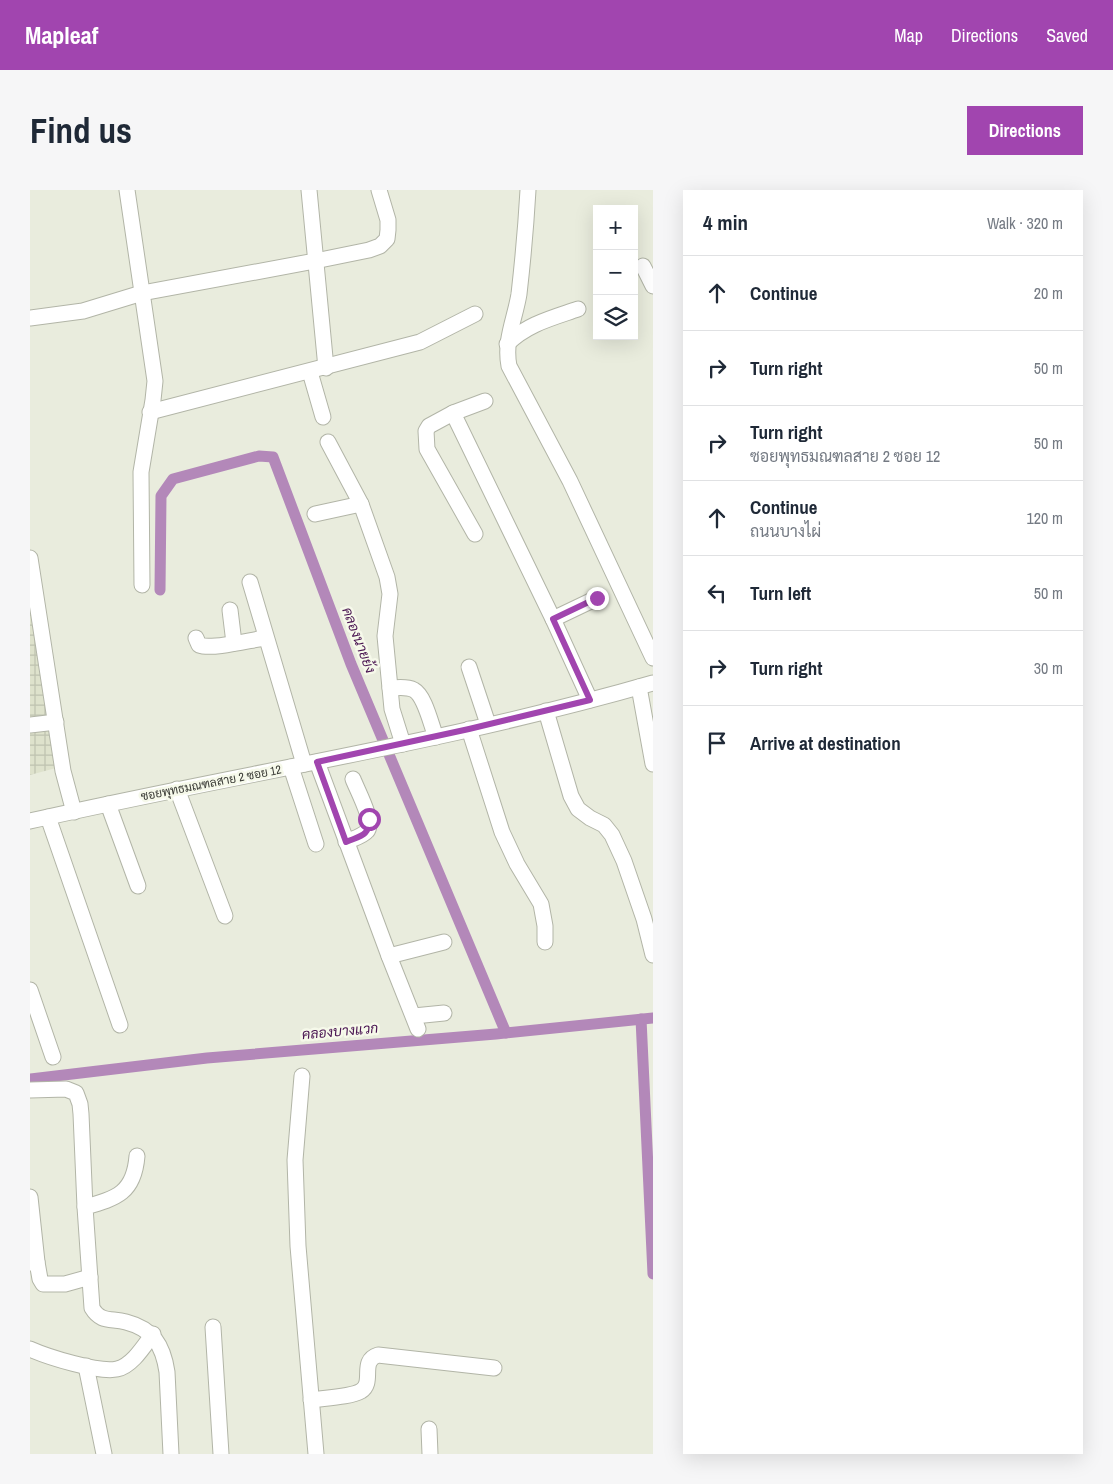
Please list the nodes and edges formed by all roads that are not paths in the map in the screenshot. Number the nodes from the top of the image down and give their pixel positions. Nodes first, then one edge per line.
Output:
1 (127, 190) edge
2 (309, 190) edge
3 (379, 190) edge
4 (528, 190) edge
5 (315, 261) junction
6 (643, 266) dead end
7 (653, 286) edge
8 (142, 293) junction
9 (578, 309) dead end
10 (475, 314) dead end
11 (30, 318) edge
12 (507, 344) junction
13 (326, 368) junction
14 (310, 372) junction
15 (485, 401) dead end
16 (150, 412) junction
17 (453, 413) junction
18 (323, 417) dead end
19 (328, 442) dead end
20 (361, 504) junction
21 (315, 514) dead end
22 (475, 534) dead end
23 (30, 558) edge
24 (250, 582) dead end
25 (142, 585) dead end
26 (597, 598) dead end
27 (230, 610) dead end
28 (553, 619) junction
29 (196, 638) dead end
30 (265, 638) junction
31 (234, 643) junction
32 (653, 658) edge
33 (469, 667) dead end
34 (646, 685) edge
35 (390, 688) junction
36 (590, 700) junction
37 (546, 711) junction
38 (56, 722) junction
39 (488, 724) junction
40 (30, 725) edge
41 (469, 729) junction
42 (436, 736) junction
43 (398, 745) junction
44 (304, 764) junction
45 (653, 764) edge
46 (353, 779) dead end
47 (177, 789) junction
48 (108, 804) junction
49 (74, 812) junction
50 (48, 817) junction
51 (30, 821) edge
52 (346, 842) junction
53 (316, 844) dead end
54 (138, 886) dead end
55 (648, 914) edge
56 (226, 916) dead end
57 (444, 942) dead end
58 (545, 942) dead end
59 (653, 955) edge
60 (389, 956) junction
61 (30, 990) edge
62 (444, 1013) dead end
63 (120, 1025) dead end
64 (52, 1058) dead end
65 (302, 1076) dead end
66 (30, 1090) edge
67 (137, 1156) dead end
68 (85, 1207) junction
69 (32, 1211) edge
70 (33, 1262) edge
71 (90, 1277) junction
72 (213, 1327) dead end
73 (153, 1334) junction
74 (30, 1349) edge
75 (86, 1366) junction
76 (494, 1368) dead end
77 (311, 1400) junction
78 (429, 1429) dead end
79 (104, 1454) edge
80 (171, 1454) edge
81 (221, 1454) edge
82 (316, 1454) edge
83 (430, 1454) edge

1 - 8 street
2 - 5 street
3 - 5 street
4 - 12 street
5 - 8 street
5 - 13 street
6 - 7 street
8 - 11 street
8 - 16 street
9 - 12 street
10 - 13 street
12 - 32 street
13 - 14 street
14 - 16 street
14 - 18 street
15 - 17 street
16 - 25 street
17 - 22 street
17 - 28 street
19 - 20 street
20 - 21 street
20 - 35 street
23 - 38 street
24 - 30 street
26 - 28 street
27 - 31 street
28 - 36 street
29 - 31 street
30 - 31 street
30 - 44 street
33 - 39 street
34 - 36 street, ซอยพุทธมณฑลสาย 2 ซอย 12
34 - 45 street
35 - 42 street
35 - 43 street
36 - 37 street, ซอยพุทธมณฑลสาย 2 ซอย 12
37 - 39 street, ซอยพุทธมณฑลสาย 2 ซอย 12
37 - 55 street
38 - 40 street
38 - 49 street
39 - 41 street, ซอยพุทธมณฑลสาย 2 ซอย 12
41 - 42 street, ซอยพุทธมณฑลสาย 2 ซอย 12
41 - 58 street
42 - 43 street, ซอยพุทธมณฑลสาย 2 ซอย 12
43 - 44 street, ซอยพุทธมณฑลสาย 2 ซอย 12
44 - 47 street, ซอยพุทธมณฑลสาย 2 ซอย 12
44 - 52 street
44 - 53 street
46 - 52 street
47 - 48 street, ซอยพุทธมณฑลสาย 2 ซอย 12
47 - 56 street
48 - 49 street, ซอยพุทธมณฑลสาย 2 ซอย 12
48 - 54 street
49 - 50 street, ซอยพุทธมณฑลสาย 2 ซอย 12
50 - 51 street, ซอยพุทธมณฑลสาย 2 ซอย 12
50 - 63 street
52 - 60 street
55 - 59 street
57 - 60 street
60 - 62 street
61 - 64 street
65 - 77 street
66 - 68 street
67 - 68 street
68 - 71 street
69 - 70 street
70 - 71 street
71 - 73 street
72 - 81 street
73 - 75 street
73 - 80 street
74 - 75 street
75 - 79 street
76 - 77 street
77 - 82 street
78 - 83 street

